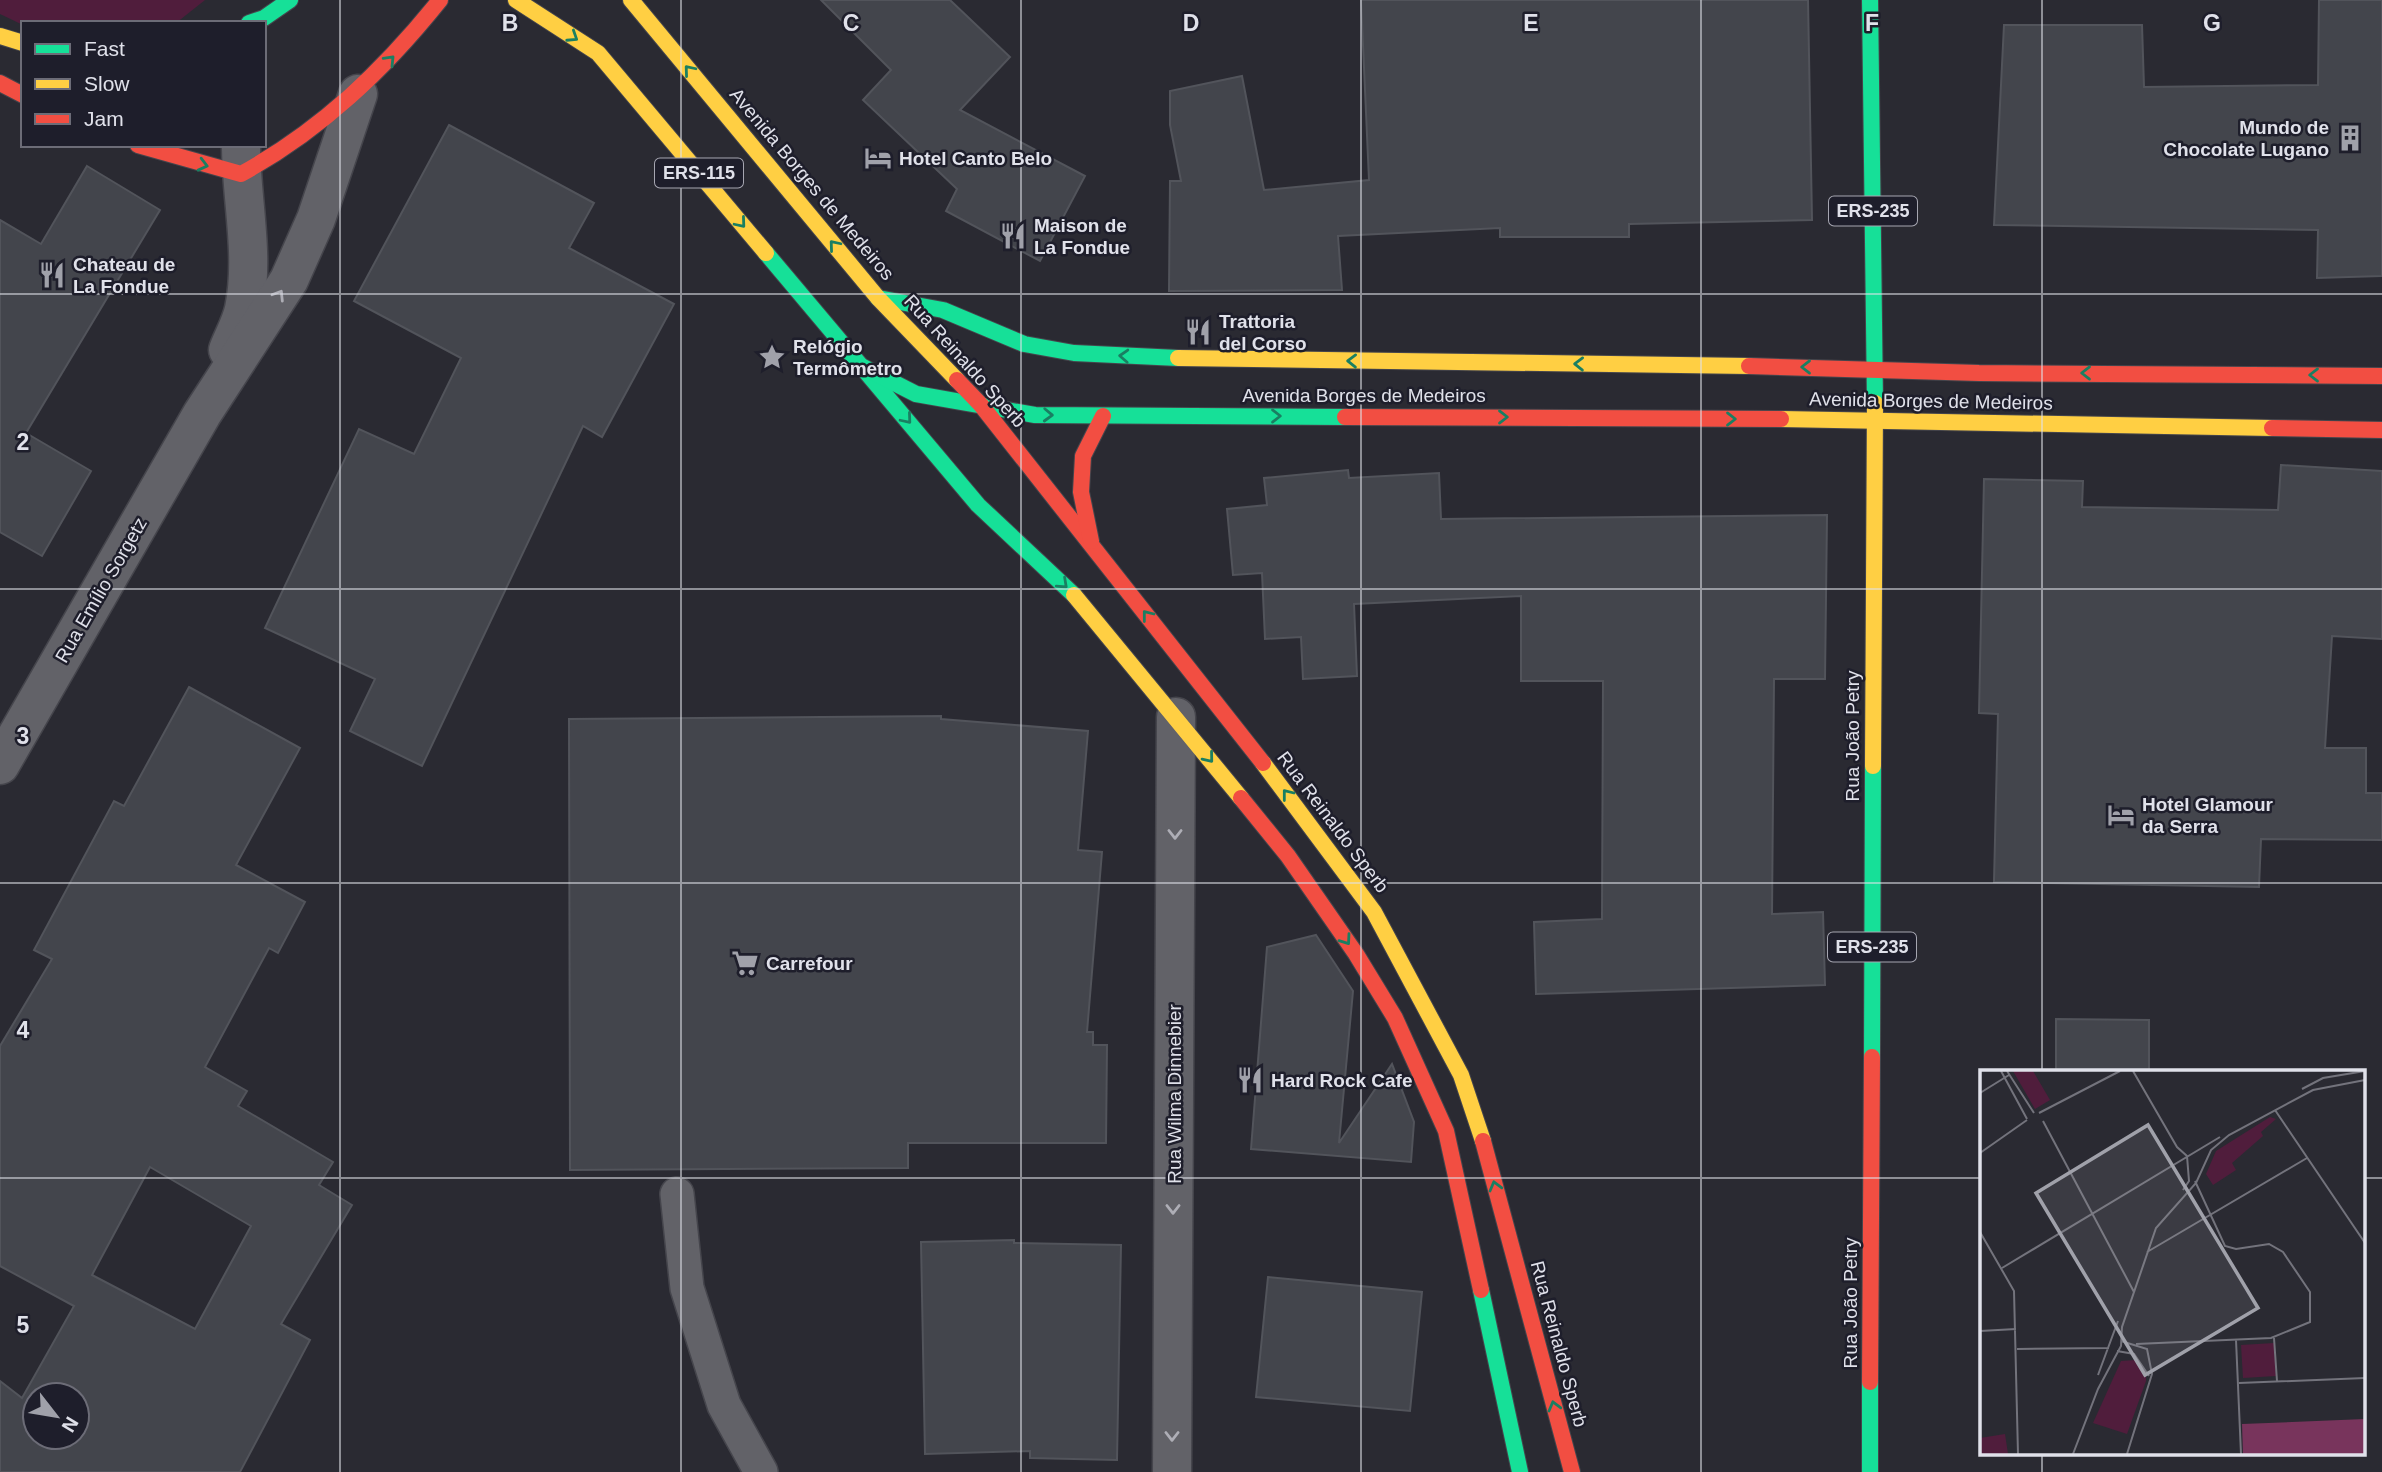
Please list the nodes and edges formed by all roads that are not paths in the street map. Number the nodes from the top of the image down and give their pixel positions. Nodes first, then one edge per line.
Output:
1 (440, 0) edge
2 (516, 0) edge
3 (631, 0) edge
4 (1870, 0) edge
5 (0, 36) edge
6 (21, 42) edge
7 (0, 83) edge
8 (21, 93) edge
9 (358, 94) junction
10 (143, 147) edge
11 (241, 160) edge
12 (878, 298) junction
13 (863, 367) junction
14 (1875, 368) junction
15 (2382, 376) edge
16 (981, 405) junction
17 (202, 414) junction
18 (1103, 416) junction
19 (1875, 421) junction
20 (2382, 430) edge
21 (1093, 547) junction
22 (1175, 717) junction
23 (0, 765) edge
24 (677, 1194) dead end
25 (761, 1472) edge
26 (1172, 1472) edge
27 (1520, 1472) edge
28 (1572, 1472) edge
29 (1870, 1472) edge

9 -> 1 main road
2 -> 13 main road, Avenida Borges de Medeiros / ERS-115
12 -> 3 main road, Avenida Borges de Medeiros / ERS-115
4 - 14 main road, Rua João Petry / ERS-235
5 - 6 main road
7 - 8 main road
9 - 11 main road
17 -> 9 street, Rua Emílio Sorgetz
10 -> 11 main road
11 - 17 street, Rua Emílio Sorgetz
14 -> 12 main road, Avenida Borges de Medeiros
12 - 16 main road, Rua Reinaldo Sperb / ERS-115
13 - 16 main road, Avenida Borges de Medeiros
13 -> 22 main road
15 -> 14 main road, Avenida Borges de Medeiros
14 - 19 main road, Rua João Petry / ERS-235
16 -> 18 main road, Avenida Borges de Medeiros
16 - 21 main road, Rua Reinaldo Sperb
17 - 23 street, Rua Emílio Sorgetz
18 -> 19 main road, Avenida Borges de Medeiros
18 - 21 main road
19 - 20 main road, Avenida Borges de Medeiros
19 - 29 main road, Rua João Petry / ERS-235
28 -> 21 main road, Rua Reinaldo Sperb
22 -> 26 street, Rua Wilma Dinnebier
22 -> 27 main road
24 - 25 lane

